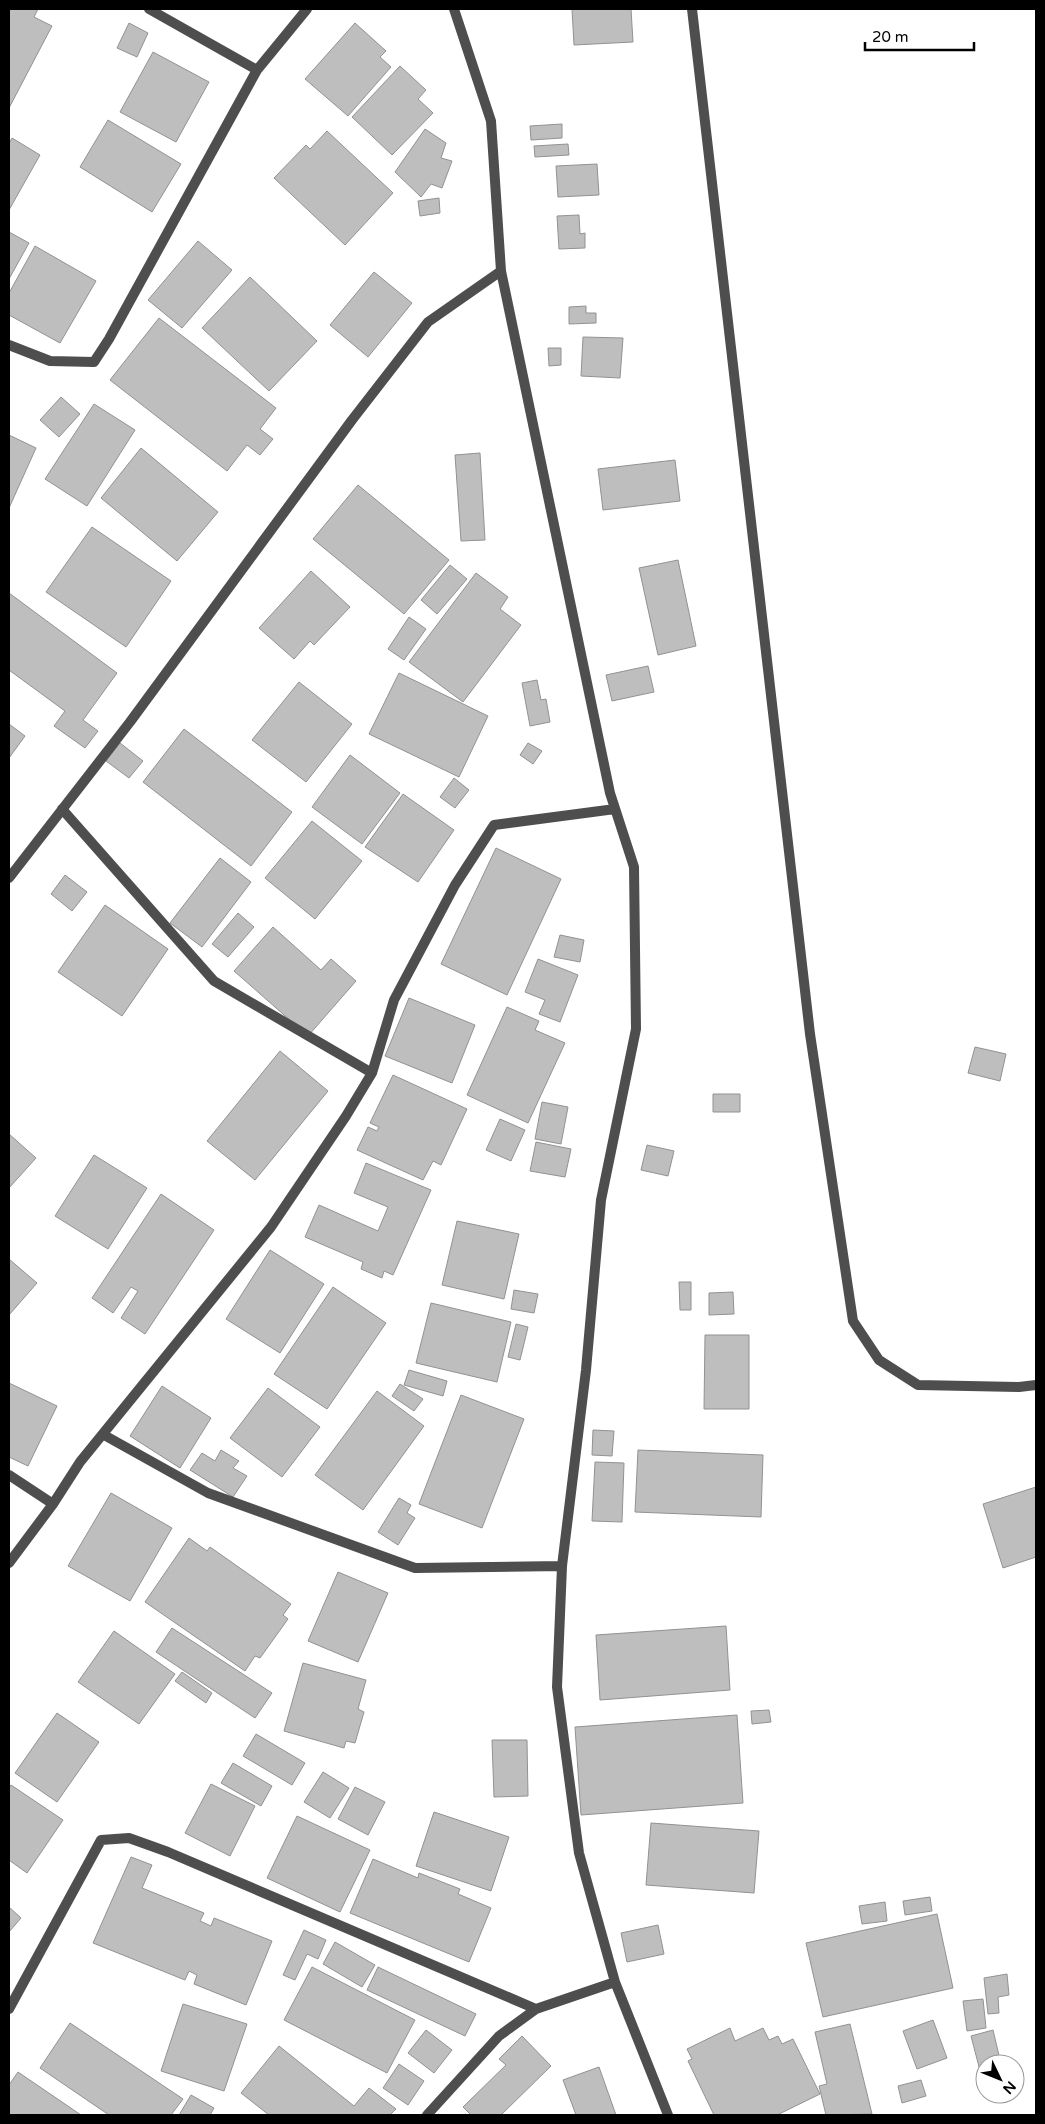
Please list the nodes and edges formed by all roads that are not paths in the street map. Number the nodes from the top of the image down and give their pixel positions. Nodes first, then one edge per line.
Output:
1 (149, 9) edge
2 (307, 9) edge
3 (454, 9) edge
4 (692, 9) edge
5 (257, 70) junction
6 (502, 271) junction
7 (9, 345) edge
8 (62, 809) junction
9 (615, 809) junction
10 (9, 878) edge
11 (372, 1073) junction
12 (1036, 1385) edge
13 (104, 1435) junction
14 (9, 1475) edge
15 (54, 1504) junction
16 (9, 1563) edge
17 (562, 1566) junction
18 (615, 1982) junction
19 (9, 2009) edge
20 (536, 2009) junction
21 (427, 2115) edge
22 (668, 2115) edge

1 - 5 street
2 - 5 street
3 - 6 street
4 - 12 street
5 - 7 street
6 - 8 street
6 - 9 street
8 - 10 street
8 - 11 street
9 - 11 street
9 - 17 street
11 - 13 street
13 - 15 street
13 - 17 street
14 - 15 street
15 - 16 street
17 - 18 street
18 - 20 street
18 - 22 street
19 - 20 street
20 - 21 street

